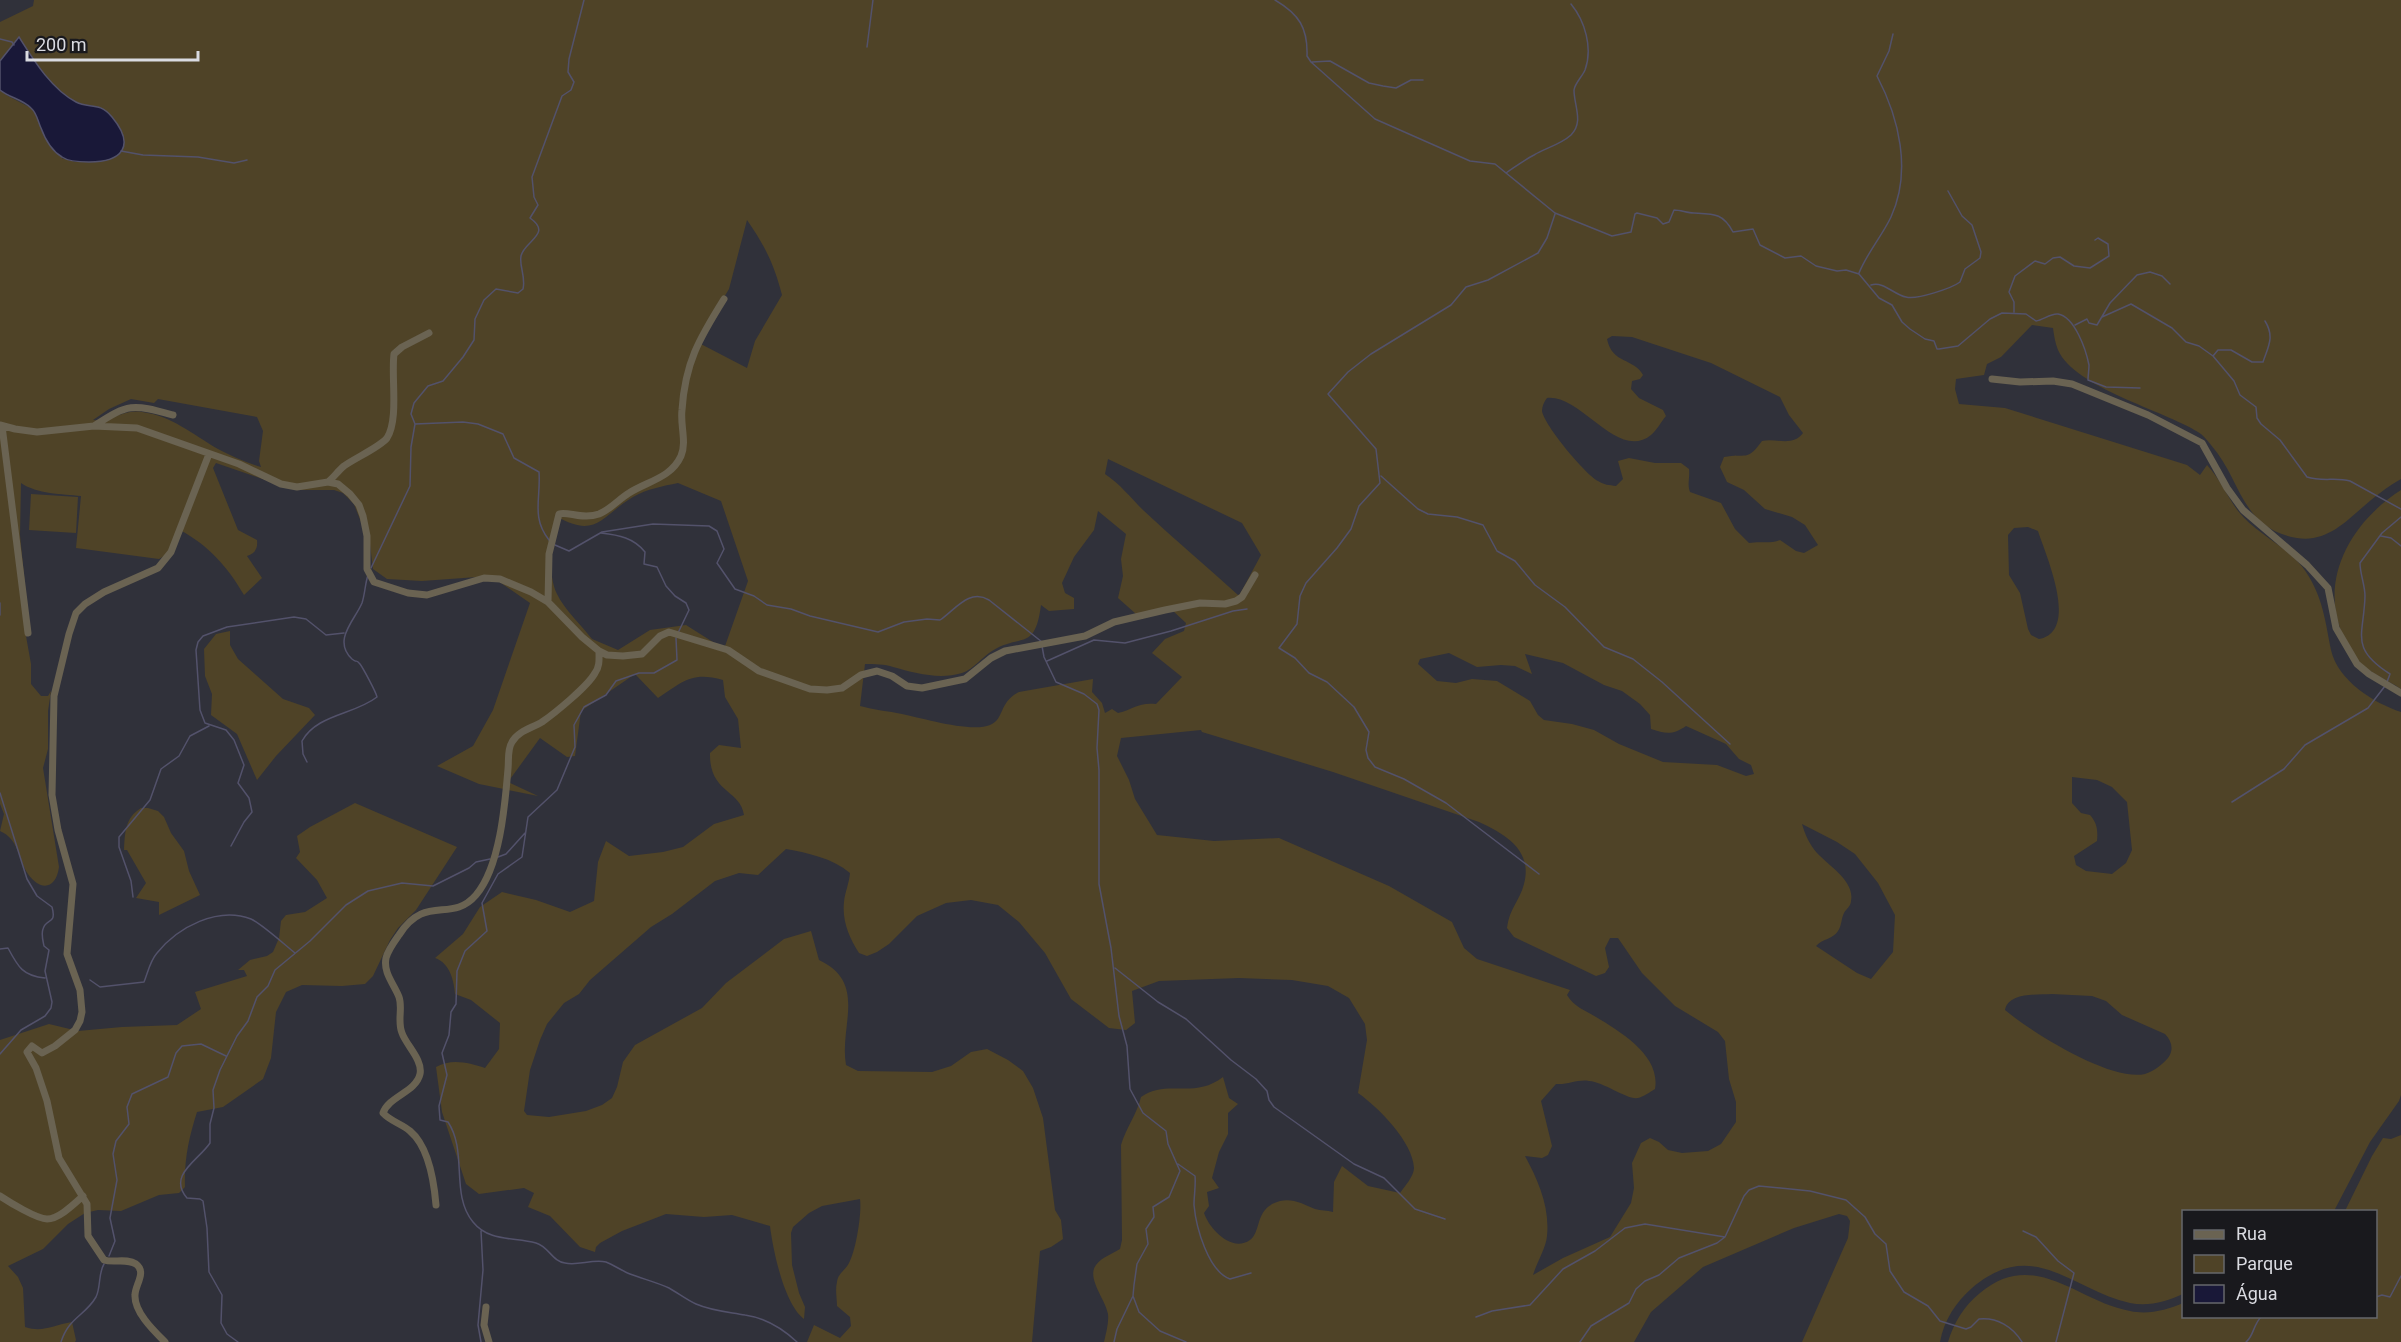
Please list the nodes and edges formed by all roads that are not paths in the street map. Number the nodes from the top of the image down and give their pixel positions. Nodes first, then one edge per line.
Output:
1 (724, 300) dead end
2 (429, 333) dead end
3 (1992, 378) dead end
4 (173, 415) dead end
5 (1, 425) edge
6 (94, 426) junction
7 (209, 454) junction
8 (328, 482) junction
9 (1255, 575) dead end
10 (548, 602) junction
11 (28, 633) dead end
12 (598, 651) junction
13 (2401, 693) edge
14 (0, 1196) edge
15 (83, 1196) junction
16 (436, 1205) dead end
17 (486, 1307) dead end
18 (165, 1342) edge
19 (489, 1342) edge

1 - 10 street
2 - 8 street
3 - 13 street
4 - 6 street
5 - 6 street
5 - 11 street
6 - 7 street
7 - 8 street
7 - 15 street
8 - 10 street
9 - 12 street
10 - 12 street
12 - 16 street
14 - 15 street
15 - 18 street
17 - 19 street

